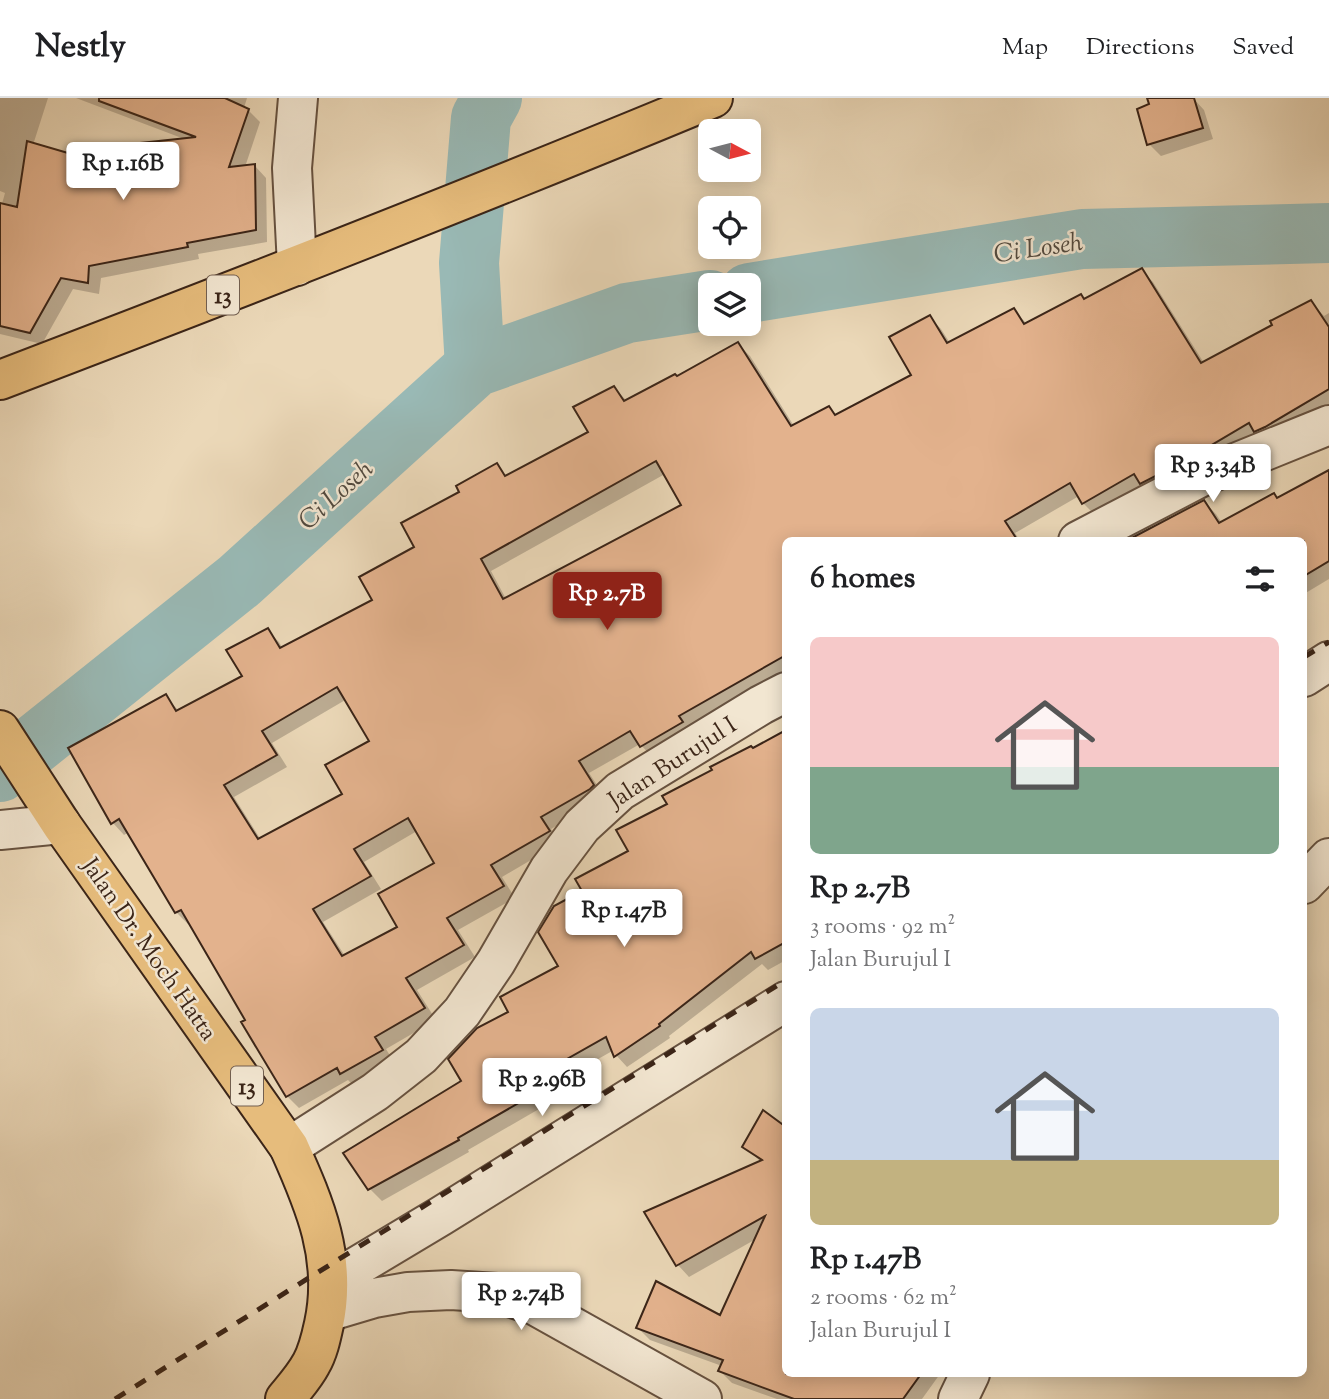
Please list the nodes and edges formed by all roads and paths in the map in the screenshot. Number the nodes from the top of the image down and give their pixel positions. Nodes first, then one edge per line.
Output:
1 (298, 98) edge
2 (713, 98) edge
3 (297, 266) junction
4 (0, 380) edge
5 (1329, 425) edge
6 (1086, 537) edge
7 (1329, 661) edge
8 (1307, 675) edge
9 (782, 694) edge
10 (0, 730) edge
11 (55, 814) junction
12 (0, 830) edge
13 (1329, 858) edge
14 (1307, 881) edge
15 (782, 1003) edge
16 (289, 1147) junction
17 (328, 1298) junction
18 (969, 1377) edge
19 (285, 1399) edge
20 (702, 1399) edge
21 (958, 1399) edge

1 - 3 street
2 - 3 highway, 13
3 - 4 highway, 13
5 - 6 street
7 - 8 street
9 - 16 street, Jalan Burujul I
10 - 11 highway, 13
11 - 12 street
11 - 16 highway, Jalan Dr. Moch Hatta / 13
13 - 14 street
15 - 17 street
16 - 17 highway, Jalan Dr. Moch Hatta / 13
17 - 19 highway, Jalan Dr. Moch Hatta / 13
17 - 20 street
18 - 21 street

